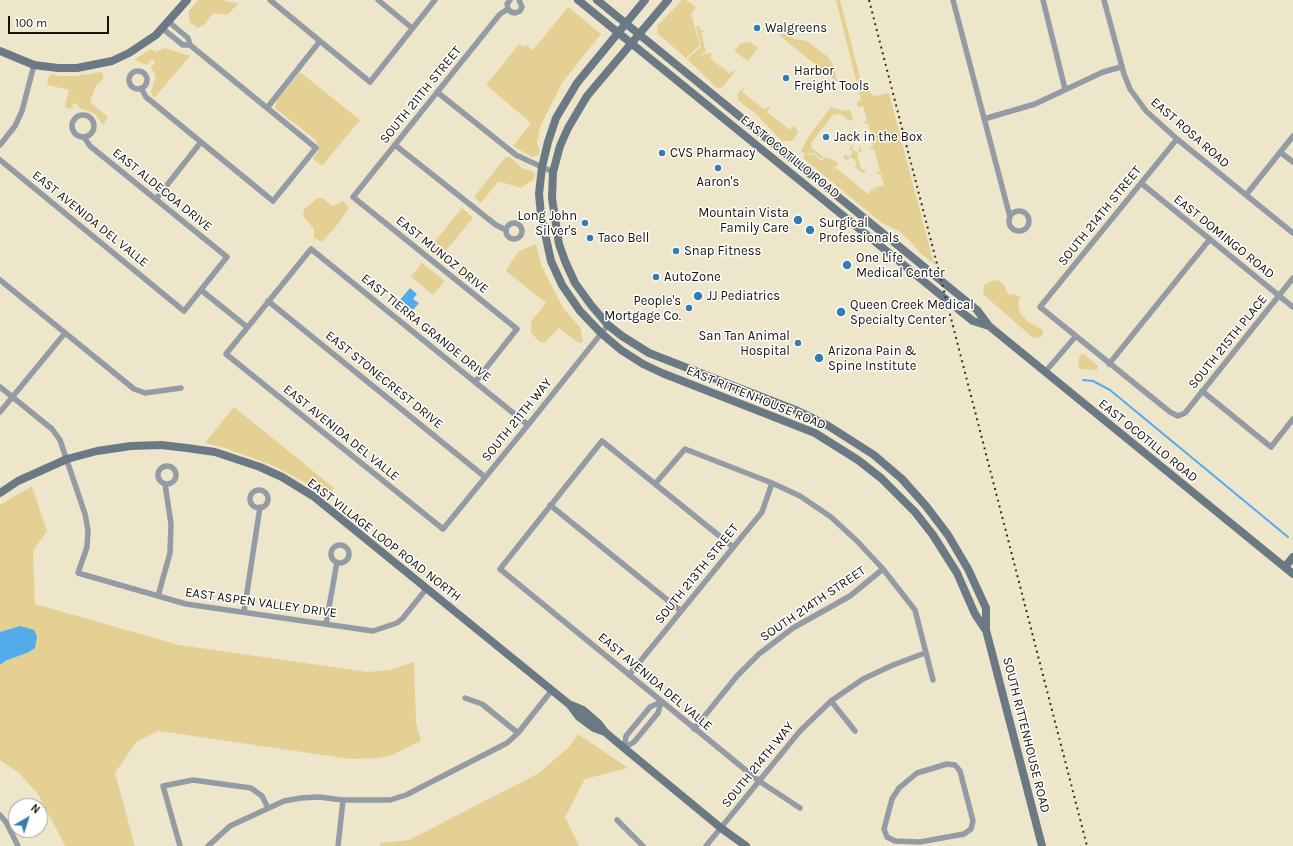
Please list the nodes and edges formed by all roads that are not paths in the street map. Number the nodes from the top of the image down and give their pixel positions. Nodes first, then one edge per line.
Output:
1 (187, 0) edge
2 (270, 0) edge
3 (378, 0) edge
4 (435, 0) edge
5 (510, 0) edge
6 (519, 0) edge
7 (578, 0) edge
8 (597, 0) edge
9 (644, 0) edge
10 (668, 0) edge
11 (953, 0) edge
12 (1043, 0) edge
13 (1104, 0) edge
14 (508, 9) junction
15 (626, 23) junction
16 (166, 25) junction
17 (412, 28) junction
18 (618, 33) junction
19 (640, 34) junction
20 (320, 41) junction
21 (631, 43) junction
22 (0, 51) edge
23 (34, 65) junction
24 (1121, 67) junction
25 (141, 88) dead end
26 (1066, 89) junction
27 (438, 92) junction
28 (267, 108) junction
29 (739, 116) junction
30 (984, 119) junction
31 (726, 120) junction
32 (1293, 136) edge
33 (84, 137) dead end
34 (1177, 140) junction
35 (201, 142) junction
36 (0, 145) edge
37 (395, 145) junction
38 (1280, 152) junction
39 (0, 160) edge
40 (1293, 162) edge
41 (542, 167) junction
42 (553, 172) junction
43 (1141, 183) junction
44 (1246, 195) junction
45 (353, 197) joint
46 (156, 199) junction
47 (1010, 217) dead end
48 (506, 230) dead end
49 (1293, 233) edge
50 (1210, 239) junction
51 (1293, 278) edge
52 (0, 280) edge
53 (201, 290) junction
54 (1279, 296) junction
55 (268, 301) junction
56 (1293, 307) edge
57 (608, 325) junction
58 (989, 326) junction
59 (247, 327) junction
60 (65, 333) junction
61 (600, 333) junction
62 (1076, 336) junction
63 (1109, 364) junction
64 (1045, 372) junction
65 (475, 382) junction
66 (0, 387) edge
67 (181, 388) dead end
68 (1202, 391) junction
69 (12, 397) junction
70 (0, 412) edge
71 (1293, 419) edge
72 (528, 425) junction
73 (67, 459) junction
74 (486, 477) junction
75 (772, 482) junction
76 (165, 484) dead end
77 (656, 484) junction
78 (0, 493) edge
79 (550, 505) junction
80 (260, 508) dead end
81 (443, 529) joint
82 (733, 547) junction
83 (1293, 557) edge
84 (337, 562) dead end
85 (1285, 567) junction
86 (883, 569) junction
87 (1293, 574) edge
88 (427, 588) junction
89 (158, 596) junction
90 (681, 611) junction
91 (244, 612) junction
92 (326, 624) junction
93 (986, 630) junction
94 (925, 653) junction
95 (629, 675) junction
96 (933, 680) dead end
97 (552, 690) junction
98 (465, 698) dead end
99 (831, 701) junction
100 (661, 702) junction
101 (694, 729) junction
102 (855, 730) dead end
103 (518, 733) junction
104 (624, 748) junction
105 (758, 781) junction
106 (343, 800) junction
107 (268, 808) junction
108 (800, 808) dead end
109 (0, 815) edge
110 (617, 820) dead end
111 (721, 828) junction
112 (920, 844) edge
113 (18, 846) edge
114 (180, 846) edge
115 (208, 846) edge
116 (338, 846) edge
117 (643, 846) edge
118 (706, 846) edge
119 (746, 846) edge
120 (1042, 846) edge

1 - 16 main road
2 - 20 street
3 - 17 street
4 - 17 street
5 - 14 street
6 - 14 street, SOUTH 211TH STREET
7 - 18 main road, EAST OCOTILLO ROAD
8 - 15 main road, EAST OCOTILLO ROAD
9 - 15 main road, EAST RITTENHOUSE ROAD
10 - 19 main road, EAST RITTENHOUSE ROAD
11 - 30 street
12 - 26 street
13 - 24 street, EAST ROSA ROAD
14 - 27 street, SOUTH 211TH STREET
15 - 18 main road, EAST RITTENHOUSE ROAD
15 - 19 main road, EAST OCOTILLO ROAD
16 - 23 main road
16 - 28 street
17 - 20 street
18 - 21 main road, EAST OCOTILLO ROAD
18 - 41 main road, EAST RITTENHOUSE ROAD
19 - 21 main road, EAST RITTENHOUSE ROAD
19 - 29 main road, EAST OCOTILLO ROAD
20 - 28 street
21 - 31 main road, EAST OCOTILLO ROAD
21 - 42 main road, EAST RITTENHOUSE ROAD
22 - 23 main road
23 - 36 street
24 - 26 street
24 - 34 street, EAST ROSA ROAD
25 - 35 street
26 - 30 street
27 - 37 street, SOUTH 211TH STREET
27 - 41 street
28 - 35 street
29 - 31 main road
29 - 58 main road, EAST OCOTILLO ROAD
30 - 47 street
31 - 58 main road, EAST OCOTILLO ROAD
32 - 38 street
33 - 46 street, EAST ALDECOA DRIVE
34 - 43 street, SOUTH 214TH STREET
34 - 44 street, EAST ROSA ROAD
35 - 46 street
37 - 45 street, SOUTH 211TH STREET
37 - 48 street
38 - 40 street
38 - 44 street
39 - 53 street, EAST AVENIDA DEL VALLE
41 - 42 street
41 - 61 main road, EAST RITTENHOUSE ROAD
42 - 57 main road, EAST RITTENHOUSE ROAD
43 - 50 street, EAST DOMINGO ROAD
43 - 62 street, SOUTH 214TH STREET
44 - 49 street, EAST ROSA ROAD
45 - 65 street, EAST MUNOZ DRIVE
46 - 53 street, EAST ALDECOA DRIVE
50 - 54 street, EAST DOMINGO ROAD
50 - 63 street
51 - 54 street, SOUTH 215TH PLACE
52 - 60 street
53 - 59 street
54 - 56 street, EAST DOMINGO ROAD
54 - 68 street, SOUTH 215TH PLACE
55 - 59 street
55 - 65 street, EAST TIERRA GRANDE DRIVE
55 - 74 street, EAST STONECREST DRIVE
57 - 61 street, SOUTH 211TH WAY
57 - 93 main road, EAST RITTENHOUSE ROAD
58 - 64 main road, EAST OCOTILLO ROAD
59 - 81 street, EAST AVENIDA DEL VALLE
60 - 67 street
60 - 69 street
61 - 72 street, SOUTH 211TH WAY
61 - 93 main road, EAST RITTENHOUSE ROAD
62 - 63 street
62 - 64 street
63 - 68 street, SOUTH 215TH PLACE
64 - 85 main road, EAST OCOTILLO ROAD
65 - 72 street, EAST TIERRA GRANDE DRIVE
66 - 69 street
68 - 71 street
69 - 70 street
69 - 73 street
72 - 74 street, SOUTH 211TH WAY
73 - 78 main road, EAST VILLAGE LOOP ROAD NORTH
73 - 88 main road, EAST VILLAGE LOOP ROAD NORTH
73 - 89 street, EAST ASPEN VALLEY DRIVE
74 - 81 street, SOUTH 211TH WAY
75 - 77 street
75 - 82 street, SOUTH 213TH STREET
75 - 86 street
76 - 89 street
77 - 79 street
77 - 82 street
79 - 90 street
79 - 95 street, EAST AVENIDA DEL VALLE
80 - 91 street
82 - 90 street, SOUTH 213TH STREET
83 - 85 main road
84 - 92 street
85 - 87 main road, EAST OCOTILLO ROAD
86 - 94 street
86 - 101 street, SOUTH 214TH STREET
88 - 92 street, EAST ASPEN VALLEY DRIVE
88 - 97 main road, EAST VILLAGE LOOP ROAD NORTH
89 - 91 street, EAST ASPEN VALLEY DRIVE
90 - 95 street, SOUTH 213TH STREET
91 - 92 street, EAST ASPEN VALLEY DRIVE
93 - 120 main road, SOUTH RITTENHOUSE ROAD
94 - 96 street
94 - 99 street, SOUTH 214TH WAY
95 - 100 street, EAST AVENIDA DEL VALLE
97 - 103 street
97 - 104 main road, EAST VILLAGE LOOP ROAD NORTH
98 - 103 street
99 - 102 street
99 - 105 street, SOUTH 214TH WAY
100 - 101 street, EAST AVENIDA DEL VALLE
100 - 104 street
100 - 104 street
101 - 105 street, EAST AVENIDA DEL VALLE
103 - 106 street
104 - 111 main road, EAST VILLAGE LOOP ROAD NORTH
105 - 108 street, EAST AVENIDA DEL VALLE
105 - 111 street, SOUTH 214TH WAY
106 - 107 street
106 - 116 street
107 - 114 street
107 - 115 street
109 - 113 street
110 - 117 street
111 - 118 street, SOUTH 214TH WAY
111 - 119 main road, EAST VILLAGE LOOP ROAD NORTH
112 - 112 street

